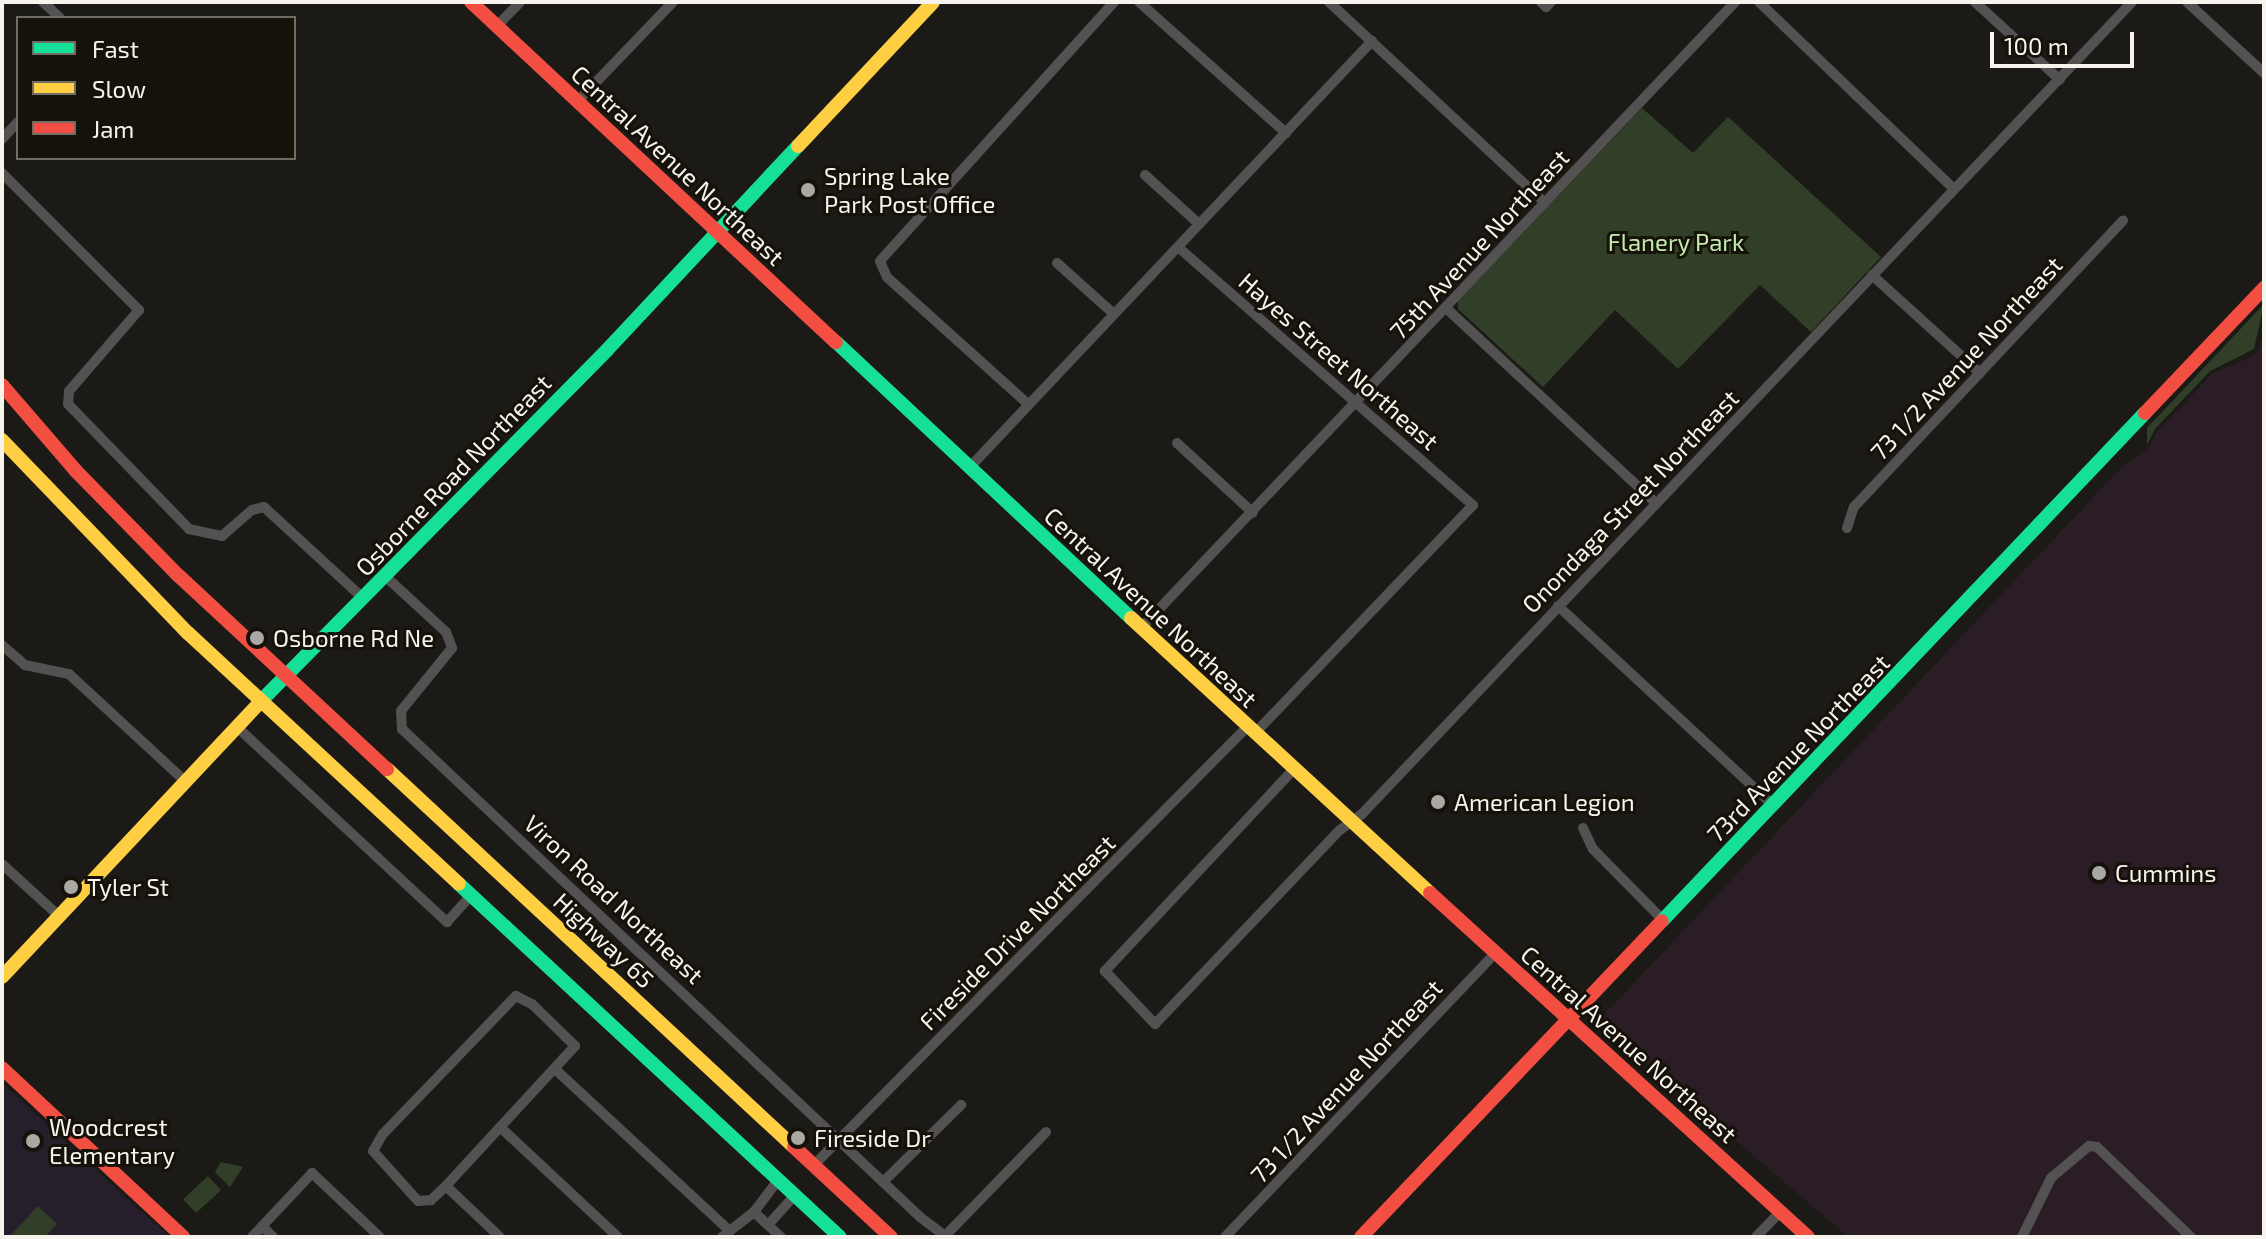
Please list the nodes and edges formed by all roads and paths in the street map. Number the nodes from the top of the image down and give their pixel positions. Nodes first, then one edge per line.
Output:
1 (43, 2) edge
2 (471, 2) edge
3 (520, 2) edge
4 (673, 2) edge
5 (932, 2) edge
6 (1114, 2) edge
7 (1139, 2) edge
8 (1329, 2) edge
9 (1541, 2) edge
10 (1551, 2) edge
11 (1735, 2) edge
12 (1759, 2) edge
13 (1975, 2) edge
14 (2132, 2) edge
15 (2187, 2) edge
16 (58, 16) edge
17 (497, 26) junction
18 (1372, 41) junction
19 (2264, 73) edge
20 (2060, 80) junction
21 (577, 102) junction
22 (16, 124) edge
23 (1286, 133) junction
24 (2, 139) edge
25 (2, 173) edge
26 (1145, 175) dead end
27 (1954, 189) junction
28 (1545, 203) junction
29 (2123, 221) dead end
30 (1199, 224) junction
31 (717, 232) junction
32 (1178, 247) junction
33 (1057, 263) dead end
34 (1872, 275) junction
35 (2264, 288) edge
36 (1446, 308) junction
37 (1114, 314) junction
38 (1980, 373) junction
39 (2, 385) edge
40 (1356, 403) junction
41 (1029, 405) junction
42 (2, 440) edge
43 (1177, 443) dead end
44 (970, 467) junction
45 (1656, 503) junction
46 (1473, 505) joint
47 (1253, 513) junction
48 (1847, 528) dead end
49 (385, 576) junction
50 (363, 598) junction
51 (1558, 606) junction
52 (1142, 627) junction
53 (2, 645) edge
54 (285, 677) junction
55 (262, 700) junction
56 (237, 727) junction
57 (1251, 730) junction
58 (1294, 769) junction
59 (186, 782) junction
60 (1774, 806) junction
61 (1351, 821) junction
62 (1583, 828) dead end
63 (2, 864) edge
64 (471, 895) junction
65 (59, 916) junction
66 (1664, 921) junction
67 (1495, 953) junction
68 (2, 977) edge
69 (1572, 1018) junction
70 (2, 1068) edge
71 (556, 1070) junction
72 (961, 1105) dead end
73 (500, 1127) junction
74 (1046, 1132) dead end
75 (840, 1138) junction
76 (814, 1165) junction
77 (778, 1180) junction
78 (883, 1182) junction
79 (446, 1186) junction
80 (794, 1196) junction
81 (754, 1212) junction
82 (1780, 1212) junction
83 (768, 1225) junction
84 (262, 1226) junction
85 (726, 1233) edge
86 (945, 1236) edge
87 (183, 1237) edge
88 (252, 1237) edge
89 (273, 1237) edge
90 (380, 1237) edge
91 (500, 1237) edge
92 (618, 1237) edge
93 (781, 1237) edge
94 (840, 1237) edge
95 (891, 1237) edge
96 (1225, 1237) edge
97 (1361, 1237) edge
98 (1756, 1237) edge
99 (1808, 1237) edge
100 (2022, 1237) edge
101 (2191, 1237) edge

1 - 16 street
2 - 17 main road, Central Avenue Northeast
3 - 17 street
4 - 21 street
5 - 31 main road, Osborne Road Northeast
6 - 41 street
7 - 23 street
8 - 18 street
9 - 10 street
11 - 28 street, 75th Avenue Northeast
12 - 27 street
13 - 20 street
14 - 20 street, Onondaga Street Northeast
15 - 19 street
17 - 21 main road, Central Avenue Northeast
18 - 23 street
18 - 28 street
20 - 27 street, Onondaga Street Northeast
21 - 31 main road, Central Avenue Northeast
22 - 24 street
23 - 30 street
25 - 50 street
26 - 30 street
27 - 34 street, Onondaga Street Northeast
28 - 36 street, 75th Avenue Northeast
29 - 38 street, 73 1/2 Avenue Northeast
30 - 32 street
31 - 44 main road, Central Avenue Northeast
31 - 49 main road, Osborne Road Northeast
32 - 37 street
32 - 40 street, Hayes Street Northeast
33 - 37 street
34 - 38 street
34 - 45 street, Onondaga Street Northeast
35 - 60 main road, 73rd Avenue Northeast
36 - 40 street, 75th Avenue Northeast
36 - 45 street
37 - 41 street
38 - 48 street, 73 1/2 Avenue Northeast
39 - 54 main road, Highway 65
40 - 46 street, Hayes Street Northeast
40 - 47 street, 75th Avenue Northeast
41 - 44 street
42 - 55 main road
43 - 47 street
44 - 52 main road, Central Avenue Northeast
45 - 51 street, Onondaga Street Northeast
46 - 57 street, Fireside Drive Northeast
47 - 52 street, 75th Avenue Northeast
49 - 50 main road, Osborne Road Northeast
49 - 75 street, Viron Road Northeast
50 - 54 main road, Osborne Road Northeast
51 - 60 street
51 - 61 street, Onondaga Street Northeast
52 - 57 main road, Central Avenue Northeast
53 - 59 street
54 - 55 main road, Osborne Road Northeast
54 - 76 main road, Highway 65
55 - 56 main road, Osborne Road Northeast
55 - 64 main road
56 - 59 main road, Osborne Road Northeast
56 - 64 street
57 - 58 main road, Central Avenue Northeast
57 - 75 street, Fireside Drive Northeast
58 - 61 main road, Central Avenue Northeast
58 - 61 street, Onondaga Street Northeast
59 - 65 main road, Osborne Road Northeast
60 - 66 main road, 73rd Avenue Northeast
61 - 67 main road, Central Avenue Northeast
62 - 66 street
63 - 65 street
64 - 77 main road
65 - 68 main road, Osborne Road Northeast
66 - 69 main road, 73rd Avenue Northeast
67 - 69 main road, Central Avenue Northeast
67 - 96 street, 73 1/2 Avenue Northeast
69 - 82 main road, Central Avenue Northeast
69 - 97 main road, 73rd Avenue Northeast
70 - 87 main road
71 - 73 street
71 - 79 street
71 - 85 street
72 - 78 street
73 - 79 street
73 - 92 street
74 - 86 street
75 - 76 street, Fireside Drive Northeast
75 - 78 street, Viron Road Northeast
76 - 95 main road, Highway 65
77 - 80 main road
77 - 81 street
78 - 86 street, Viron Road Northeast
79 - 91 street
80 - 83 street
80 - 94 main road
81 - 83 street
81 - 85 street
82 - 98 street
82 - 99 main road, Central Avenue Northeast
83 - 93 street
84 - 88 street
84 - 89 street
84 - 90 street
100 - 101 street

